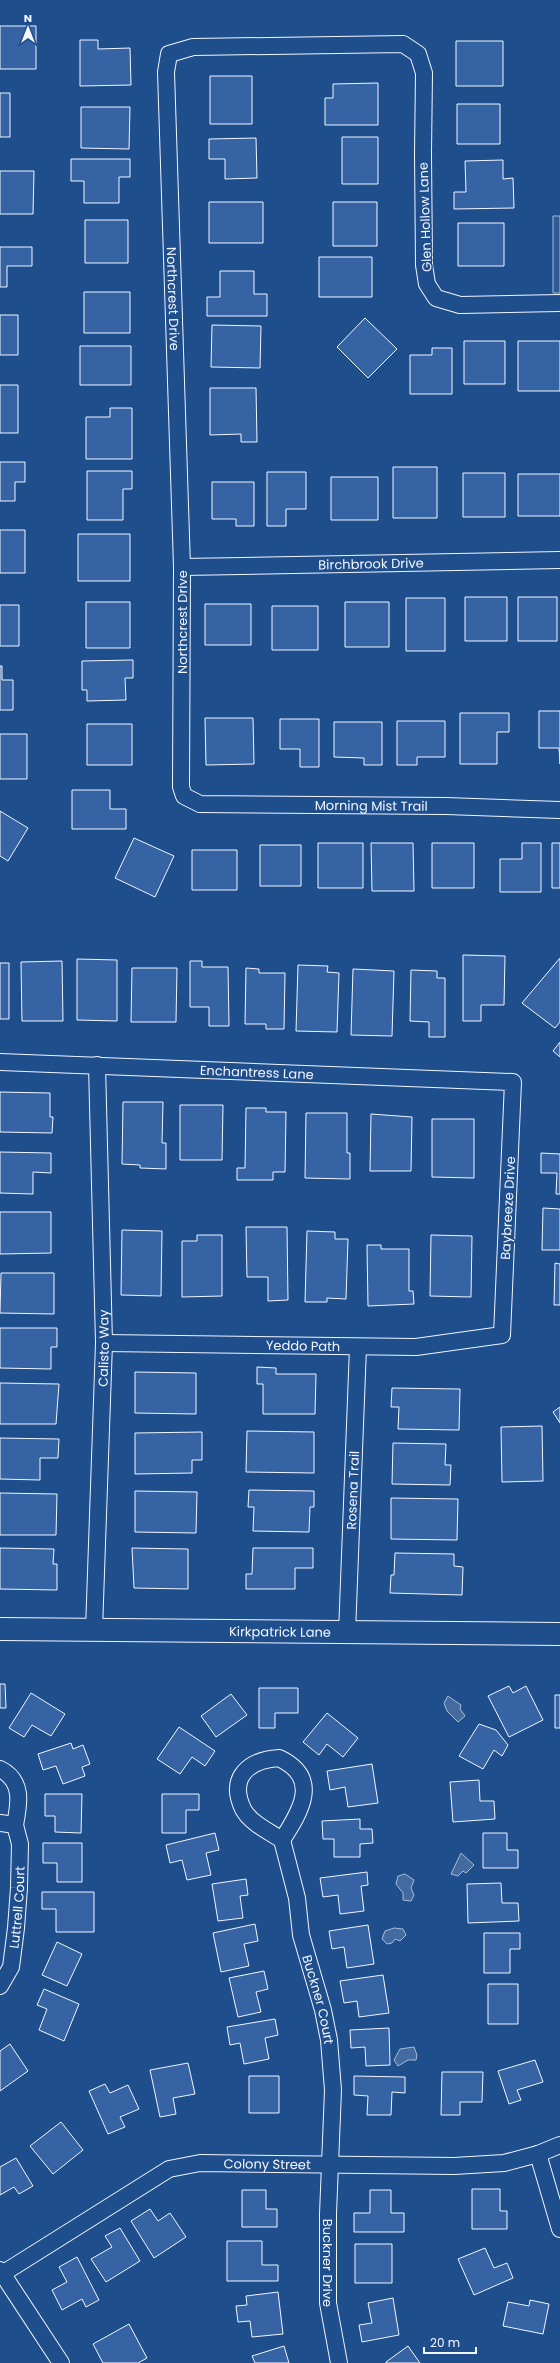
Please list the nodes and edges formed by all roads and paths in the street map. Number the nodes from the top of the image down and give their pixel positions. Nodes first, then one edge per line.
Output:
1 (418, 54) joint
2 (560, 303) edge
3 (560, 560) edge
4 (182, 567) junction
5 (184, 796) joint
6 (560, 810) edge
7 (0, 1062) edge
8 (97, 1066) junction
9 (513, 1082) joint
10 (502, 1335) joint
11 (104, 1343) junction
12 (358, 1347) junction
13 (0, 1629) edge
14 (94, 1630) junction
15 (346, 1633) junction
16 (560, 1634) edge
17 (0, 1769) edge
18 (8, 1824) edge
19 (282, 1840) junction
20 (0, 1986) edge
21 (560, 2145) edge
22 (538, 2154) junction
23 (331, 2163) junction
24 (560, 2229) edge
25 (1, 2272) edge
26 (61, 2363) edge
27 (339, 2363) edge

1 - 2 street, Glen Hollow Lane
1 - 4 street, Northcrest Drive
3 - 4 street, Birchbrook Drive
4 - 5 street, Northcrest Drive
5 - 6 street, Morning Mist Trail
7 - 8 street, Enchantress Lane
8 - 9 street, Enchantress Lane
8 - 11 street, Calisto Way
9 - 10 street, Baybreeze Drive
10 - 12 street, Yeddo Path
11 - 12 street, Yeddo Path
11 - 14 street, Calisto Way
12 - 15 street, Rosena Trail
13 - 14 street, Kirkpatrick Lane
14 - 15 street, Kirkpatrick Lane
15 - 16 street, Kirkpatrick Lane
17 - 18 street, Luttrell Court
18 - 20 street, Luttrell Court
19 - 19 street
19 - 23 street, Buckner Court
21 - 22 street, Colony Street
22 - 23 street, Colony Street
22 - 24 street
23 - 25 street, Colony Street
23 - 27 street, Buckner Drive
25 - 26 street

